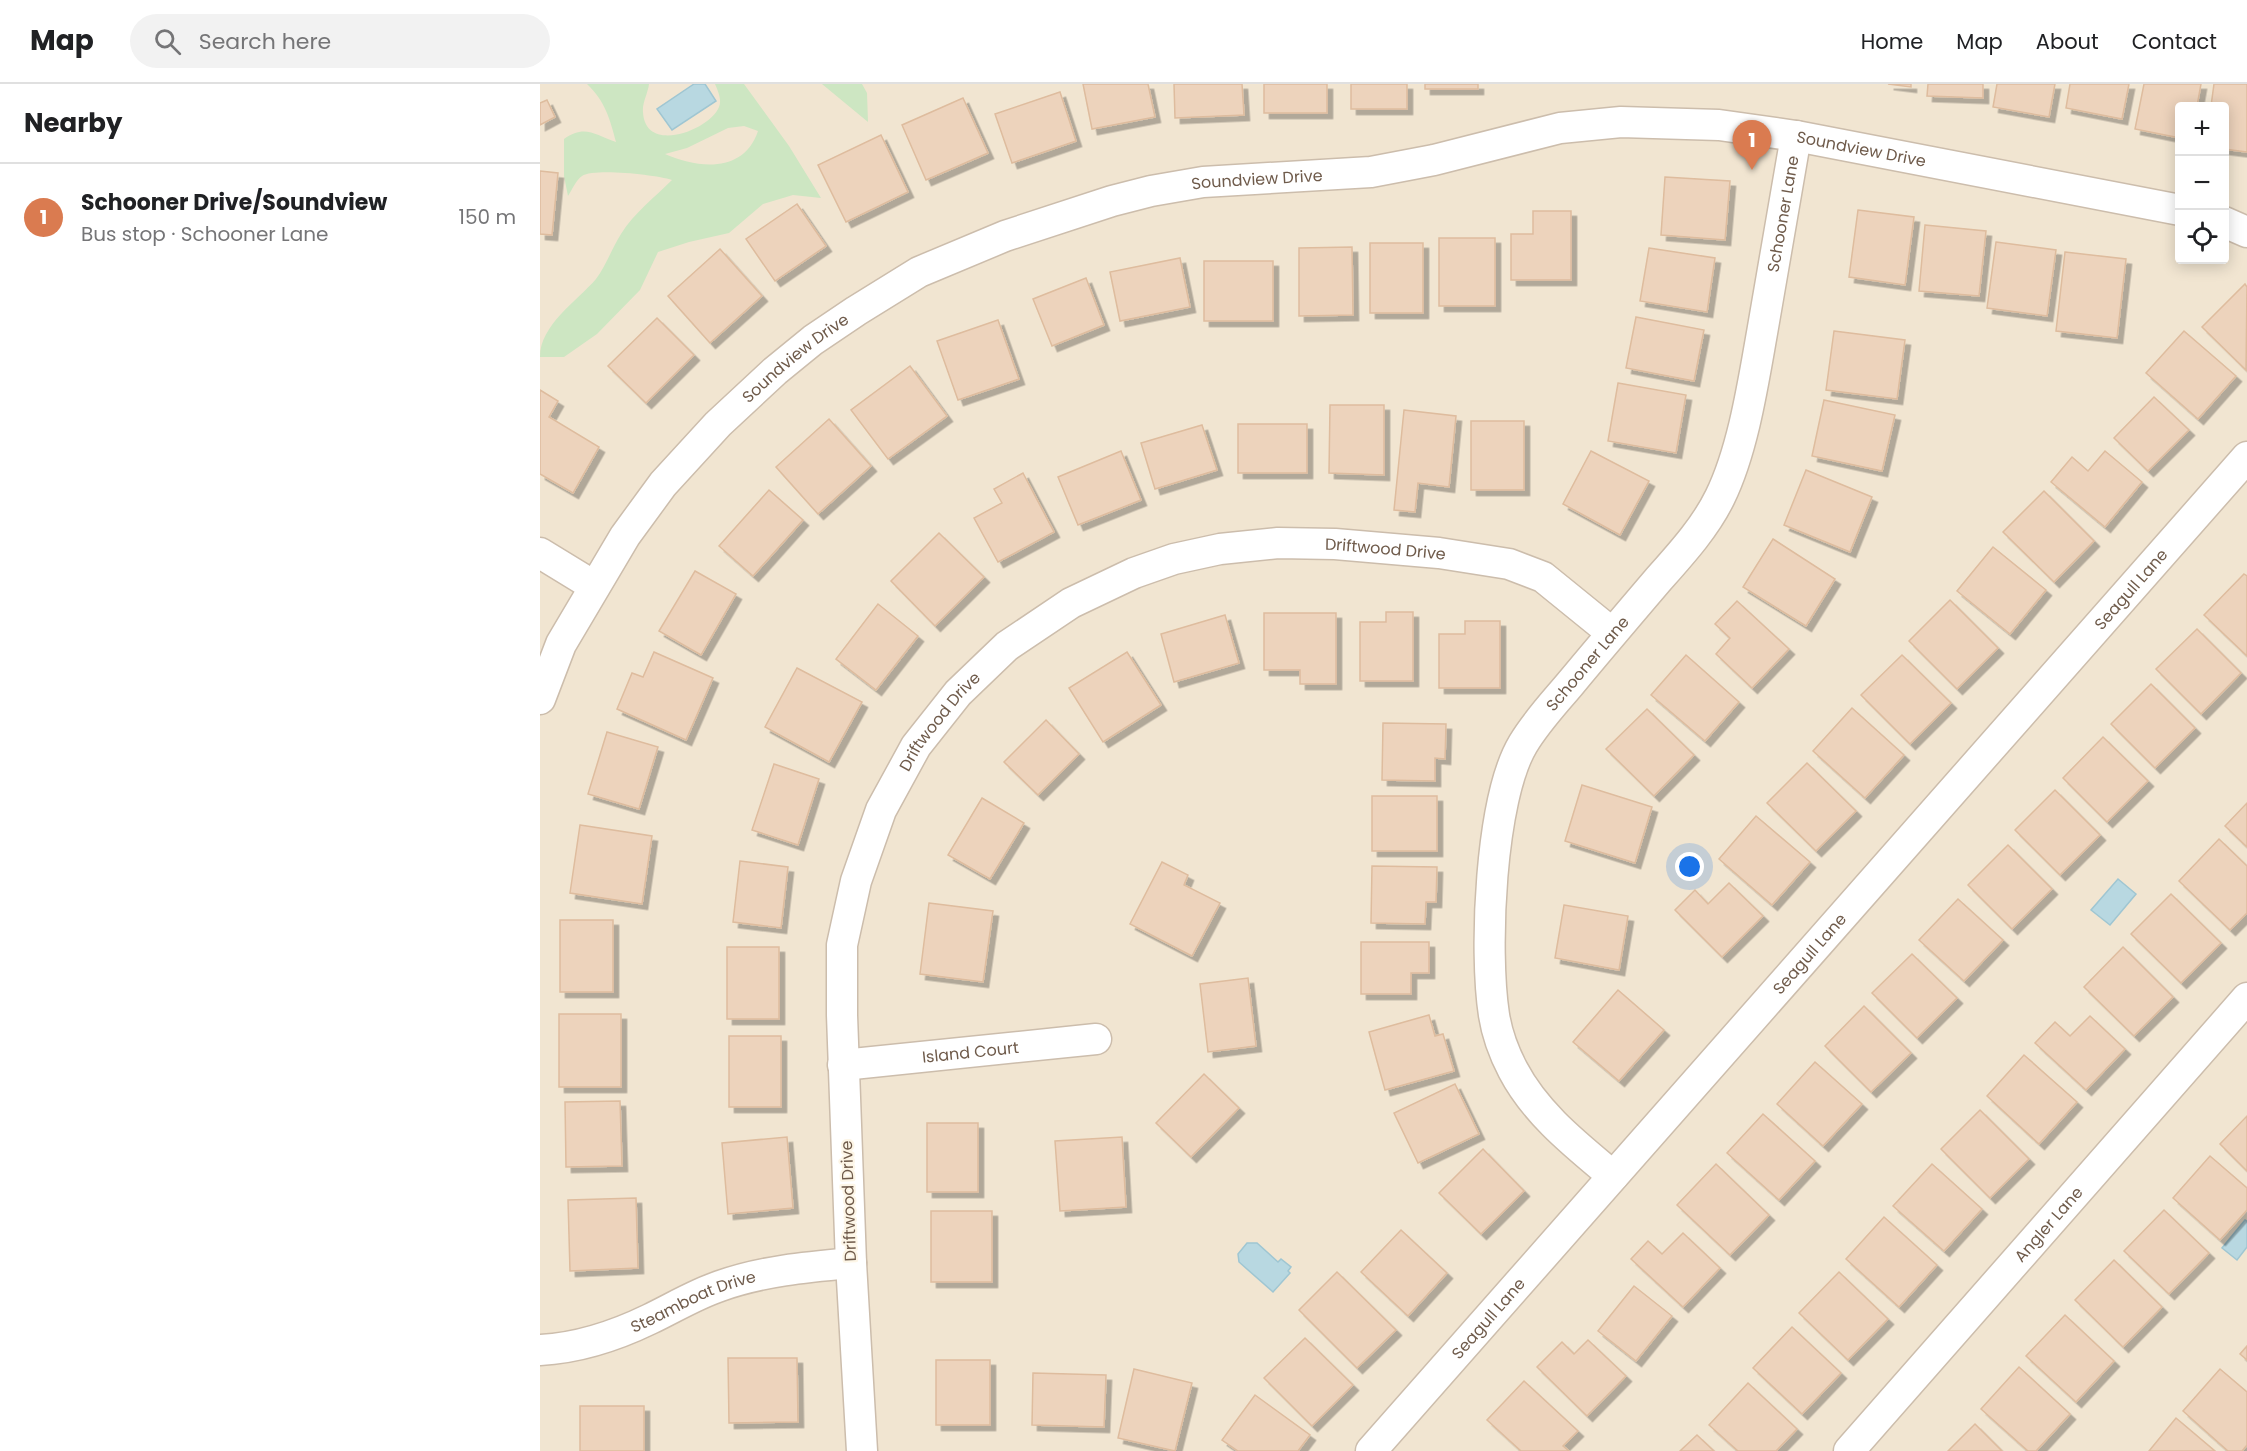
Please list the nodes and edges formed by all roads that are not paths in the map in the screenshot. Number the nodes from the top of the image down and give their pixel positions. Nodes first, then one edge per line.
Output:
1 (1796, 136) junction
2 (2175, 209) edge
3 (2229, 224) edge
4 (2247, 232) edge
5 (2247, 457) edge
6 (540, 553) edge
7 (594, 586) junction
8 (1612, 633) junction
9 (540, 699) edge
10 (2247, 998) edge
11 (1096, 1039) dead end
12 (843, 1065) junction
13 (1613, 1176) junction
14 (851, 1263) junction
15 (540, 1350) edge
16 (862, 1451) edge
17 (1371, 1451) edge
18 (1849, 1451) edge

1 - 2 street, Soundview Drive
1 - 7 street, Soundview Drive
1 - 8 street, Schooner Lane
3 - 4 street
5 - 13 street, Seagull Lane
6 - 7 street
7 - 9 street, Soundview Drive
8 - 12 street, Driftwood Drive
8 - 13 street, Schooner Lane
10 - 18 street, Angler Lane
11 - 12 street, Island Court
12 - 14 street, Driftwood Drive
13 - 17 street, Seagull Lane
14 - 15 street, Steamboat Drive
14 - 16 street, Driftwood Drive

